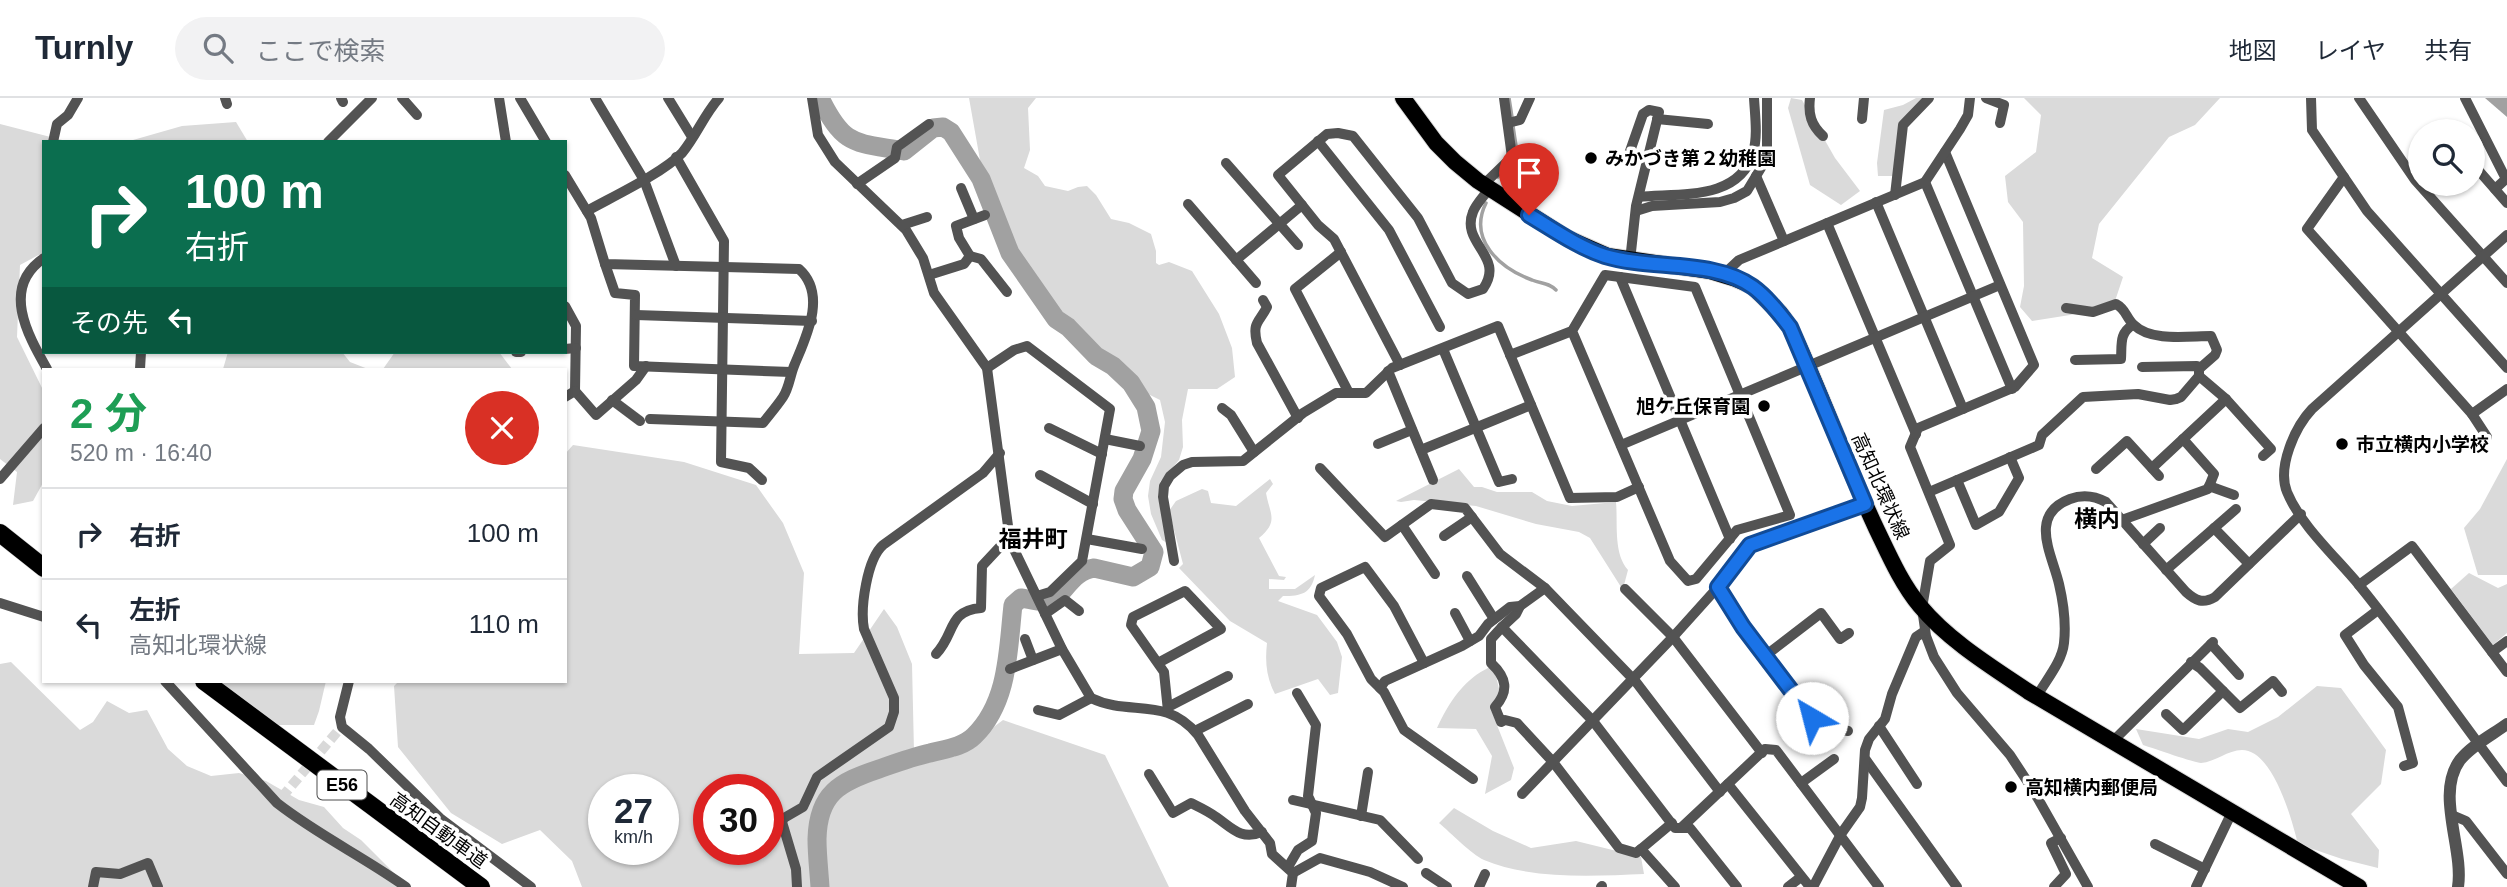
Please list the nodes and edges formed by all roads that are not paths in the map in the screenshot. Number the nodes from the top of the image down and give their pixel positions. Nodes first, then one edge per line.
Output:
1 (78, 98) edge
2 (372, 98) edge
3 (402, 98) edge
4 (499, 98) edge
5 (520, 98) edge
6 (595, 98) edge
7 (668, 98) edge
8 (719, 98) edge
9 (812, 98) edge
10 (1404, 98) edge
11 (1504, 98) edge
12 (1530, 98) edge
13 (1754, 98) edge
14 (1767, 98) edge
15 (1810, 98) edge
16 (1864, 98) edge
17 (1928, 98) edge
18 (1970, 98) edge
19 (1986, 98) edge
20 (2311, 98) edge
21 (2359, 98) edge
22 (2465, 98) edge
23 (417, 115) dead end
24 (1657, 119) junction
25 (1863, 119) dead end
26 (1507, 123) junction
27 (2000, 123) dead end
28 (929, 124) dead end
29 (1708, 124) dead end
30 (1823, 136) dead end
31 (692, 137) junction
32 (53, 140) edge
33 (330, 140) edge
34 (506, 140) edge
35 (545, 140) edge
36 (1318, 141) junction
37 (1945, 152) junction
38 (1629, 154) dead end
39 (676, 157) junction
40 (1226, 163) dead end
41 (2408, 166) edge
42 (1756, 176) junction
43 (2344, 177) junction
44 (567, 178) edge
45 (2485, 178) edge
46 (644, 180) junction
47 (1925, 182) junction
48 (857, 184) junction
49 (1486, 187) junction
50 (961, 188) dead end
51 (2495, 189) junction
52 (1895, 195) junction
53 (2431, 196) edge
54 (1639, 197) junction
55 (1877, 202) junction
56 (2507, 203) edge
57 (1188, 204) dead end
58 (1301, 205) junction
59 (587, 211) junction
60 (1636, 211) junction
61 (985, 215) dead end
62 (927, 217) dead end
63 (974, 219) junction
64 (1827, 223) junction
65 (1279, 224) junction
66 (902, 225) junction
67 (2507, 235) edge
68 (1784, 241) junction
69 (1298, 246) dead end
70 (1341, 252) junction
71 (970, 256) junction
72 (2483, 256) junction
73 (42, 259) edge
74 (1236, 260) junction
75 (1630, 261) junction
76 (605, 264) junction
77 (676, 266) junction
78 (724, 268) junction
79 (929, 275) junction
80 (1723, 275) junction
81 (1620, 277) junction
82 (1256, 283) dead end
83 (2507, 283) edge
84 (2000, 285) junction
85 (1007, 292) dead end
86 (2441, 294) junction
87 (1973, 296) junction
88 (1263, 300) dead end
89 (2066, 308) dead end
90 (567, 310) edge
91 (636, 315) junction
92 (1924, 317) junction
93 (723, 319) junction
94 (812, 321) junction
95 (2133, 325) junction
96 (1440, 327) dead end
97 (1572, 331) junction
98 (2398, 332) junction
99 (1875, 338) junction
100 (1047, 345) dead end
101 (571, 348) edge
102 (1443, 349) junction
103 (1036, 351) junction
104 (1510, 355) junction
105 (2075, 360) dead end
106 (1400, 365) junction
107 (646, 366) junction
108 (1807, 366) junction
109 (2142, 367) dead end
110 (46, 368) edge
111 (987, 368) junction
112 (2507, 368) edge
113 (722, 369) junction
114 (791, 372) junction
115 (1388, 372) junction
116 (2199, 373) junction
117 (2012, 389) junction
118 (2507, 389) edge
119 (575, 391) junction
120 (1349, 393) junction
121 (1740, 395) junction
122 (567, 396) edge
123 (2226, 399) junction
124 (612, 400) junction
125 (1531, 405) junction
126 (1222, 408) dead end
127 (1963, 409) junction
128 (2472, 414) junction
129 (1298, 418) junction
130 (722, 420) junction
131 (1680, 420) junction
132 (1049, 428) dead end
133 (1476, 428) junction
134 (1412, 429) junction
135 (42, 430) edge
136 (1916, 434) junction
137 (2487, 437) dead end
138 (1105, 439) junction
139 (2183, 439) junction
140 (1378, 444) dead end
141 (1621, 445) junction
142 (1140, 446) dead end
143 (1421, 450) junction
144 (1254, 452) junction
145 (1000, 453) junction
146 (1102, 454) junction
147 (2263, 456) dead end
148 (2010, 457) junction
149 (1320, 468) dead end
150 (2096, 469) dead end
151 (1040, 475) dead end
152 (0, 479) edge
153 (1512, 479) dead end
154 (762, 480) dead end
155 (1433, 480) dead end
156 (1956, 480) junction
157 (2209, 486) junction
158 (1639, 487) junction
159 (1929, 492) junction
160 (2234, 495) dead end
161 (1093, 504) junction
162 (1865, 504) junction
163 (2236, 509) dead end
164 (2301, 514) junction
165 (1472, 517) junction
166 (2122, 520) junction
167 (0, 523) edge
168 (1402, 525) junction
169 (2160, 528) dead end
170 (2214, 528) junction
171 (0, 533) edge
172 (1010, 536) junction
173 (1444, 536) dead end
174 (1087, 539) junction
175 (1730, 539) junction
176 (2143, 544) junction
177 (1142, 549) dead end
178 (42, 555) edge
179 (1174, 561) dead end
180 (2249, 564) junction
181 (42, 566) edge
182 (2166, 570) junction
183 (1435, 574) dead end
184 (1467, 576) dead end
185 (2359, 585) junction
186 (1718, 587) junction
187 (1545, 588) junction
188 (1625, 589) dead end
189 (0, 603) edge
190 (1040, 604) junction
191 (1922, 608) junction
192 (2378, 610) junction
193 (1079, 611) dead end
194 (1455, 613) dead end
195 (42, 617) edge
196 (1498, 623) junction
197 (1925, 631) junction
198 (1849, 633) dead end
199 (1673, 637) junction
200 (1025, 639) dead end
201 (1470, 641) junction
202 (2507, 641) edge
203 (1062, 649) junction
204 (2492, 652) junction
205 (936, 654) dead end
206 (1765, 656) junction
207 (1033, 660) junction
208 (2192, 662) junction
209 (1158, 663) junction
210 (1424, 663) junction
211 (1010, 669) dead end
212 (2507, 672) edge
213 (2239, 675) dead end
214 (1228, 676) dead end
215 (1633, 679) junction
216 (167, 683) edge
217 (193, 683) edge
218 (207, 683) edge
219 (348, 683) edge
220 (1380, 688) junction
221 (2224, 691) junction
222 (2282, 692) dead end
223 (1297, 693) dead end
224 (2037, 696) junction
225 (1091, 698) junction
226 (1248, 704) dead end
227 (1168, 709) junction
228 (1038, 710) dead end
229 (2166, 714) dead end
230 (1593, 721) junction
231 (2507, 724) edge
232 (1879, 726) junction
233 (1195, 731) junction
234 (1848, 731) dead end
235 (2113, 741) junction
236 (2479, 745) junction
237 (1762, 753) junction
238 (1834, 759) dead end
239 (1865, 760) junction
240 (1553, 762) junction
241 (2404, 766) dead end
242 (1368, 772) dead end
243 (1149, 774) dead end
244 (1474, 779) dead end
245 (2507, 782) edge
246 (1801, 783) junction
247 (1728, 784) junction
248 (1917, 784) dead end
249 (1720, 792) junction
250 (1522, 794) dead end
251 (1293, 800) dead end
252 (1312, 805) junction
253 (2232, 812) junction
254 (2452, 815) junction
255 (1361, 816) junction
256 (1676, 825) junction
257 (1262, 832) junction
258 (1841, 834) junction
259 (2062, 838) junction
260 (2155, 844) dead end
261 (1642, 849) junction
262 (1418, 859) dead end
263 (2205, 869) junction
264 (1291, 870) junction
265 (1426, 873) dead end
266 (1485, 874) dead end
267 (2507, 874) edge
268 (1801, 877) junction
269 (2339, 882) edge
270 (93, 887) edge
271 (158, 887) edge
272 (405, 887) edge
273 (464, 887) edge
274 (481, 887) edge
275 (531, 887) edge
276 (797, 887) edge
277 (1291, 887) edge
278 (1403, 887) edge
279 (1447, 887) edge
280 (1479, 887) edge
281 (1675, 887) edge
282 (1737, 887) edge
283 (1788, 887) edge
284 (1811, 887) edge
285 (1879, 887) edge
286 (1957, 887) edge
287 (2054, 887) edge
288 (2088, 887) edge
289 (2196, 887) edge
290 (2359, 887) edge
291 (2458, 887) edge

1 - 32 street
2 - 33 street
3 - 23 street
4 - 34 street
5 - 35 street
6 - 46 street
7 - 31 street
8 - 31 street
9 - 48 street
10 - 49 main road, 高知北環状線
11 - 26 street
12 - 26 street
13 - 54 street
14 - 42 street
15 - 30 street
16 - 25 street
17 - 52 street
18 - 37 street
19 - 27 street
20 - 43 street
21 - 41 street
22 - 51 street
24 - 29 street
24 - 38 street
24 - 54 street
26 - 49 street
28 - 48 street
31 - 39 street
36 - 49 street
36 - 58 street
36 - 96 street
37 - 47 street
37 - 84 street
39 - 46 street
39 - 78 street
40 - 65 street
42 - 60 street
42 - 68 street
43 - 86 street
43 - 98 street
44 - 59 street
45 - 51 street
46 - 59 street
46 - 77 street
47 - 52 street
47 - 87 street
48 - 66 street
49 - 75 main road, 高知北環状線
50 - 63 street
51 - 56 street
52 - 55 street
53 - 72 street
54 - 60 street
55 - 64 street
55 - 92 street
57 - 74 street
58 - 65 street
58 - 70 street
59 - 76 street
60 - 75 street
61 - 63 street
62 - 66 street
63 - 71 street
64 - 68 street
64 - 99 street
65 - 69 street
65 - 74 street
66 - 79 street
67 - 72 street
68 - 80 street
70 - 106 street
70 - 120 street
71 - 79 street
71 - 85 street
72 - 83 street
72 - 86 street
73 - 110 street
74 - 82 street
75 - 80 main road, 高知北環状線
76 - 77 street
76 - 91 street
77 - 78 street
78 - 93 street
78 - 94 street
79 - 111 street
80 - 108 main road, 高知北環状線
81 - 97 street
81 - 121 street
81 - 131 street
84 - 87 street
84 - 117 street
86 - 98 street
86 - 112 street
87 - 92 street
87 - 117 street
88 - 129 street
89 - 95 street
90 - 101 street
91 - 93 street
91 - 107 street
92 - 99 street
92 - 127 street
93 - 94 street
93 - 113 street
94 - 114 street
95 - 105 street
95 - 116 street
97 - 104 street
97 - 141 street
98 - 128 street
98 - 164 street
99 - 108 street
99 - 136 street
100 - 103 street
101 - 119 street
102 - 104 street
102 - 106 street
102 - 133 street
103 - 111 street
103 - 138 street
104 - 125 street
106 - 115 street
107 - 113 street
107 - 124 street
108 - 121 street
108 - 162 main road, 高知北環状線
109 - 116 street
111 - 145 street
113 - 114 street
113 - 130 street
114 - 130 street
115 - 120 street
115 - 134 street
116 - 123 street
116 - 148 street
117 - 127 street
118 - 128 street
119 - 122 street
119 - 124 street
120 - 129 street
121 - 131 street
121 - 175 street
123 - 139 street
123 - 147 street
124 - 130 street
125 - 133 street
125 - 158 street
126 - 144 street
127 - 136 street
128 - 137 street
129 - 144 street
130 - 154 street
131 - 141 street
131 - 175 street
132 - 146 street
133 - 143 street
133 - 153 street
134 - 140 street
134 - 143 street
135 - 152 street
136 - 159 street
138 - 142 street
138 - 146 street
139 - 150 street
139 - 157 street
141 - 158 street
143 - 155 street
144 - 179 street
145 - 172 street
145 - 276 street
146 - 161 street
148 - 156 street
148 - 156 street
149 - 168 street
151 - 161 street
156 - 159 street
157 - 160 street
157 - 166 street
158 - 175 street
159 - 191 street
161 - 174 street
162 - 186 street
162 - 191 main road, 高知北環状線
163 - 170 street
164 - 180 street
164 - 185 street
165 - 168 street
165 - 173 street
165 - 187 street
166 - 176 street
166 - 224 street
167 - 178 highway
168 - 183 street
169 - 176 street
170 - 180 street
170 - 182 street
171 - 181 highway
172 - 190 street
172 - 205 street
174 - 177 street
174 - 190 street
176 - 182 street
180 - 182 street
184 - 196 street
185 - 192 street
185 - 204 street
186 - 199 street
186 - 206 street
187 - 196 street
187 - 215 street
188 - 199 street
189 - 195 street
190 - 193 street
190 - 203 street
191 - 197 street
191 - 224 main road, 高知北環状線
192 - 236 street
192 - 241 street
194 - 201 street
196 - 201 street
196 - 230 street
196 - 240 street
197 - 232 street
197 - 259 street
198 - 206 street
199 - 215 street
199 - 237 street
200 - 207 street
201 - 210 street
202 - 204 street
203 - 207 street
203 - 225 street
204 - 212 street
206 - 234 street
207 - 211 street
208 - 213 street
208 - 221 street
208 - 235 street
209 - 209 street
209 - 227 street
210 - 220 street
210 - 220 street
214 - 227 street
215 - 230 street
215 - 249 street
216 - 272 street
217 - 273 highway, 高知自動車道 / E56
218 - 274 highway, 高知自動車道 / E56
219 - 275 street
220 - 244 street
221 - 222 street
221 - 229 street
223 - 252 street
224 - 235 main road, 高知北環状線
225 - 227 street
225 - 228 street
226 - 233 street
227 - 233 street
230 - 240 street
230 - 256 street
231 - 236 street
232 - 239 street
232 - 248 street
233 - 257 street
235 - 253 main road, 高知北環状線
236 - 245 street
236 - 254 street
237 - 246 street
237 - 247 street
238 - 246 street
239 - 258 street
239 - 286 street
240 - 250 street
240 - 261 street
242 - 255 street
243 - 257 street
246 - 258 street
247 - 249 street
247 - 268 street
249 - 256 street
251 - 252 street
252 - 255 street
252 - 264 street
253 - 263 street
253 - 269 main road, 高知北環状線
254 - 267 street
254 - 291 street
255 - 262 street
256 - 261 street
256 - 282 street
257 - 264 street
258 - 284 street
258 - 285 street
259 - 287 street
259 - 288 street
260 - 263 street
261 - 281 street
263 - 289 street
264 - 277 street
264 - 278 street
265 - 279 street
266 - 280 street
268 - 283 street
268 - 284 street
269 - 290 main road, 高知北環状線
270 - 271 street

